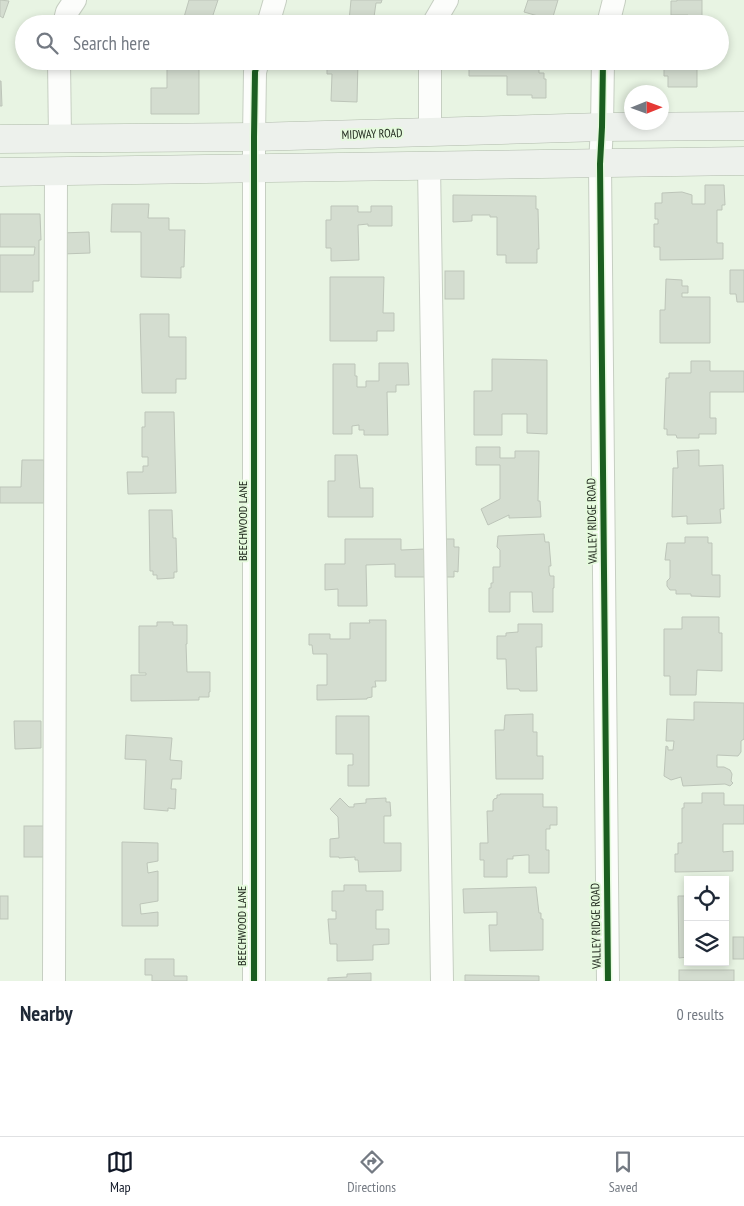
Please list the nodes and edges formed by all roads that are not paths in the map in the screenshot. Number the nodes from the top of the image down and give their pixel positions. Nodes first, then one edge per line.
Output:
1 (75, 0) edge
2 (275, 0) edge
3 (447, 0) edge
4 (614, 0) edge
5 (66, 15) edge
6 (271, 15) edge
7 (438, 15) edge
8 (610, 15) edge
9 (59, 70) edge
10 (256, 70) edge
11 (430, 70) edge
12 (603, 70) edge
13 (744, 126) edge
14 (602, 127) junction
15 (430, 132) junction
16 (254, 137) junction
17 (60, 138) junction
18 (0, 139) edge
19 (744, 161) edge
20 (600, 164) junction
21 (429, 166) junction
22 (254, 169) junction
23 (56, 171) junction
24 (0, 172) edge
25 (54, 981) edge
26 (254, 981) edge
27 (442, 981) edge
28 (608, 981) edge

1 - 5 street
2 - 6 street
3 - 7 street
4 - 8 street
9 - 17 street
10 - 16 street, BEECHWOOD LANE
11 - 15 street
12 - 14 street, VALLEY RIDGE ROAD
13 - 14 main road, MIDWAY ROAD
14 - 15 main road, MIDWAY ROAD
14 - 20 street, VALLEY RIDGE ROAD
15 - 16 main road, MIDWAY ROAD
16 - 17 main road, MIDWAY ROAD
16 - 22 street, BEECHWOOD LANE
17 - 18 main road, MIDWAY ROAD
19 - 20 main road
20 - 21 main road
20 - 28 street, VALLEY RIDGE ROAD
21 - 22 main road
21 - 27 street
22 - 23 main road
22 - 26 street, BEECHWOOD LANE
23 - 24 main road
23 - 25 street

